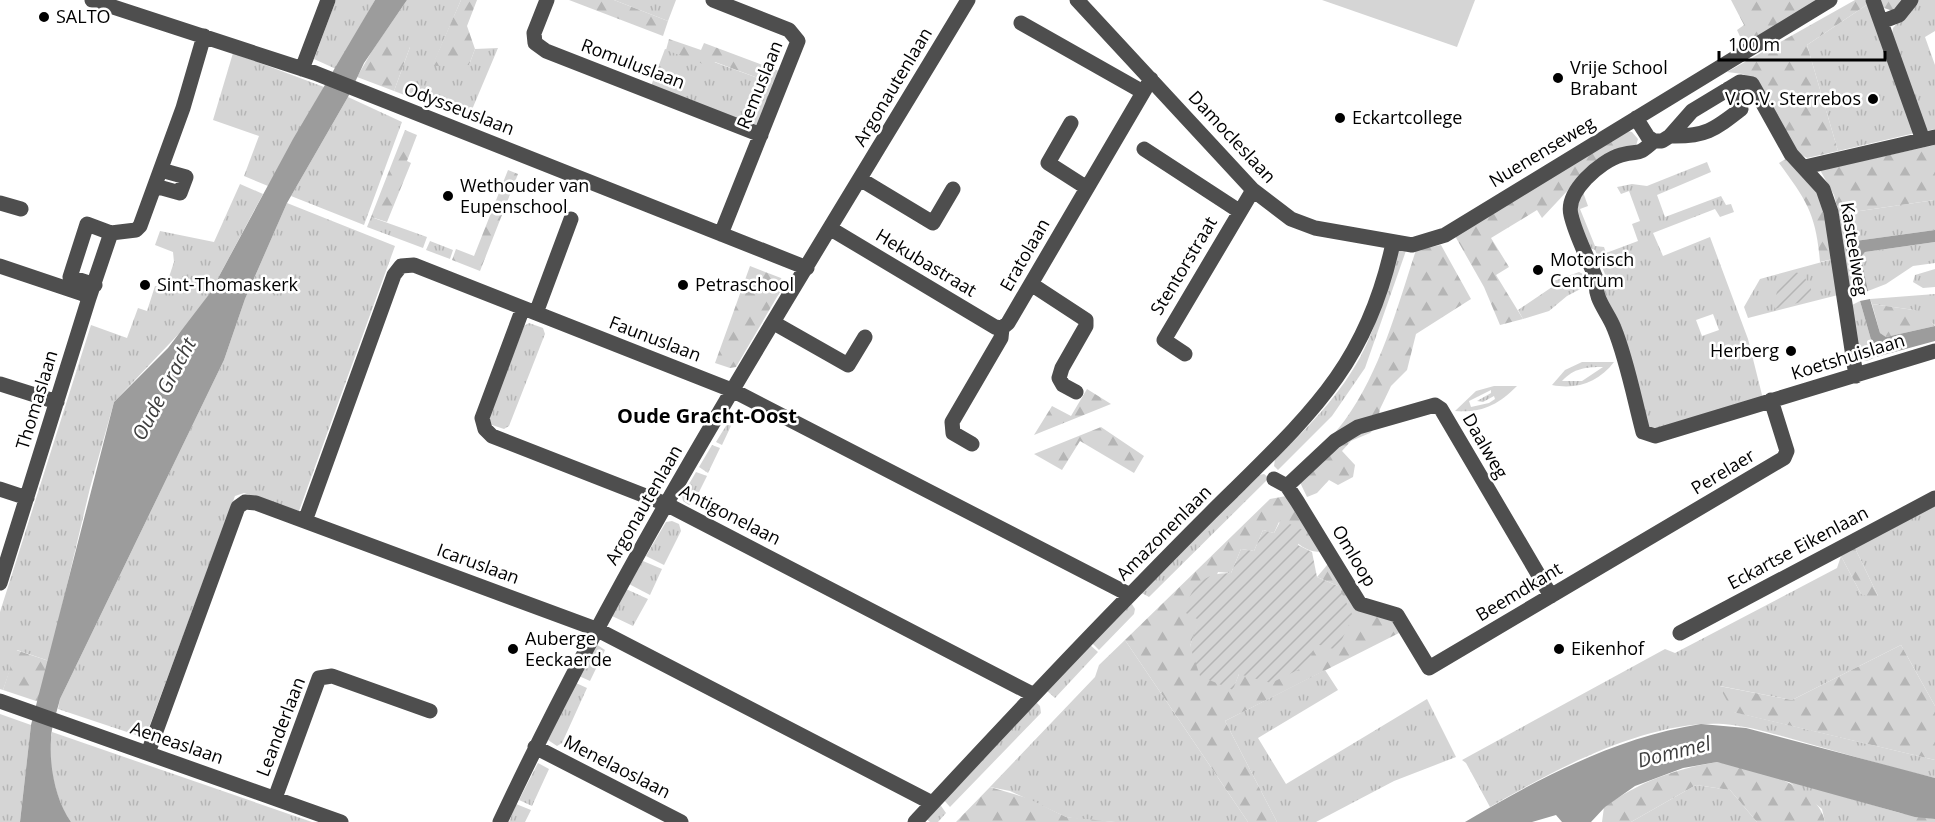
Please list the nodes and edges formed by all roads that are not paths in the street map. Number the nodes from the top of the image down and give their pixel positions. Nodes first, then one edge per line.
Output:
1 (328, 0) edge
2 (547, 0) edge
3 (713, 0) edge
4 (968, 0) edge
5 (1077, 0) edge
6 (1830, 0) edge
7 (1873, 0) edge
8 (1911, 0) edge
9 (98, 1) edge
10 (1881, 22) junction
11 (1021, 23) dead end
12 (204, 36) junction
13 (302, 69) junction
14 (1147, 86) junction
15 (1728, 89) junction
16 (1636, 118) junction
17 (1071, 123) dead end
18 (761, 135) junction
19 (1670, 136) junction
20 (1929, 139) edge
21 (1654, 141) junction
22 (1144, 149) dead end
23 (1804, 167) junction
24 (161, 170) junction
25 (860, 179) junction
26 (155, 186) junction
27 (1087, 188) junction
28 (953, 189) dead end
29 (1253, 190) junction
30 (0, 203) edge
31 (21, 209) dead end
32 (1239, 210) junction
33 (571, 219) dead end
34 (831, 229) junction
35 (111, 233) junction
36 (721, 234) junction
37 (1393, 243) junction
38 (0, 266) edge
39 (807, 268) junction
40 (1031, 284) junction
41 (92, 292) junction
42 (529, 310) junction
43 (774, 322) junction
44 (1002, 328) junction
45 (865, 337) dead end
46 (1935, 351) edge
47 (1185, 354) dead end
48 (1856, 376) junction
49 (0, 384) edge
50 (734, 391) junction
51 (1076, 392) dead end
52 (1771, 400) junction
53 (57, 402) junction
54 (972, 444) dead end
55 (1280, 482) joint
56 (0, 489) edge
57 (27, 498) junction
58 (1935, 498) edge
59 (666, 504) junction
60 (305, 521) junction
61 (1630, 549) joint
62 (0, 582) edge
63 (1130, 595) junction
64 (1551, 596) junction
65 (596, 629) junction
66 (1680, 633) dead end
67 (1429, 668) joint
68 (1034, 695) junction
69 (0, 701) edge
70 (430, 711) dead end
71 (535, 747) junction
72 (148, 753) junction
73 (275, 798) junction
74 (932, 803) junction
75 (341, 822) edge
76 (500, 822) edge
77 (681, 822) edge
78 (915, 822) edge

1 - 13 street
2 - 18 street, Romuluslaan
3 - 18 street, Remuslaan
4 - 25 street, Argonautenlaan
5 - 14 street, Damocleslaan
6 - 16 street, Nuenenseweg
7 - 10 street
8 - 10 street
9 - 12 street, Odysseuslaan
10 - 20 street
11 - 14 street
12 - 13 street, Odysseuslaan
12 - 24 street
13 - 36 street, Odysseuslaan
14 - 27 street, Eratolaan
14 - 29 street, Damocleslaan
15 - 19 street, Kasteelweg
15 - 19 street
15 - 23 street, Kasteelweg
16 - 21 street
16 - 37 street, Nuenenseweg
17 - 27 street
18 - 36 street, Remuslaan
19 - 21 street
20 - 23 street
21 - 52 street, Koetshuislaan
22 - 32 street
23 - 48 street, Kasteelweg
24 - 26 street
24 - 26 street
25 - 28 street
25 - 34 street, Argonautenlaan
26 - 35 street
27 - 40 street, Eratolaan
29 - 32 street, Stentorstraat
29 - 37 street, Damocleslaan
30 - 31 street
32 - 47 street, Stentorstraat
33 - 42 street
34 - 39 street, Argonautenlaan
34 - 44 street, Hekubastraat
35 - 41 street, Thomaslaan
35 - 41 street
36 - 39 street, Odysseuslaan
37 - 63 street, Amazonenlaan
38 - 41 street
39 - 43 street, Argonautenlaan
40 - 44 street, Eratolaan
40 - 51 street
41 - 53 street, Thomaslaan
42 - 50 street, Faunuslaan
42 - 59 street, Antigonelaan
42 - 60 street, Faunuslaan
43 - 45 street
43 - 50 street, Argonautenlaan
44 - 54 street, Eratolaan
46 - 48 street, Koetshuislaan
48 - 52 street, Koetshuislaan
49 - 53 street
50 - 59 street, Argonautenlaan
50 - 63 street, Faunuslaan
52 - 61 street, Perelaer
53 - 57 street, Thomaslaan
55 - 64 street, Daalweg
55 - 67 street, Omloop
56 - 57 street
57 - 62 street, Thomaslaan
58 - 66 street, Eckartse Eikenlaan
59 - 65 street, Argonautenlaan
59 - 68 street, Antigonelaan
60 - 65 street, Icaruslaan
60 - 72 street, Icaruslaan
61 - 64 street, Beemdkant
63 - 68 street, Amazonenlaan
64 - 67 street, Beemdkant
65 - 71 street, Argonautenlaan
65 - 74 street, Icaruslaan
68 - 74 street, Amazonenlaan
69 - 72 street, Aeneaslaan
70 - 73 street, Leanderlaan
71 - 76 street, Argonautenlaan
71 - 77 street, Menelaoslaan
72 - 73 street, Aeneaslaan
73 - 75 street, Aeneaslaan
74 - 78 street, Amazonenlaan

